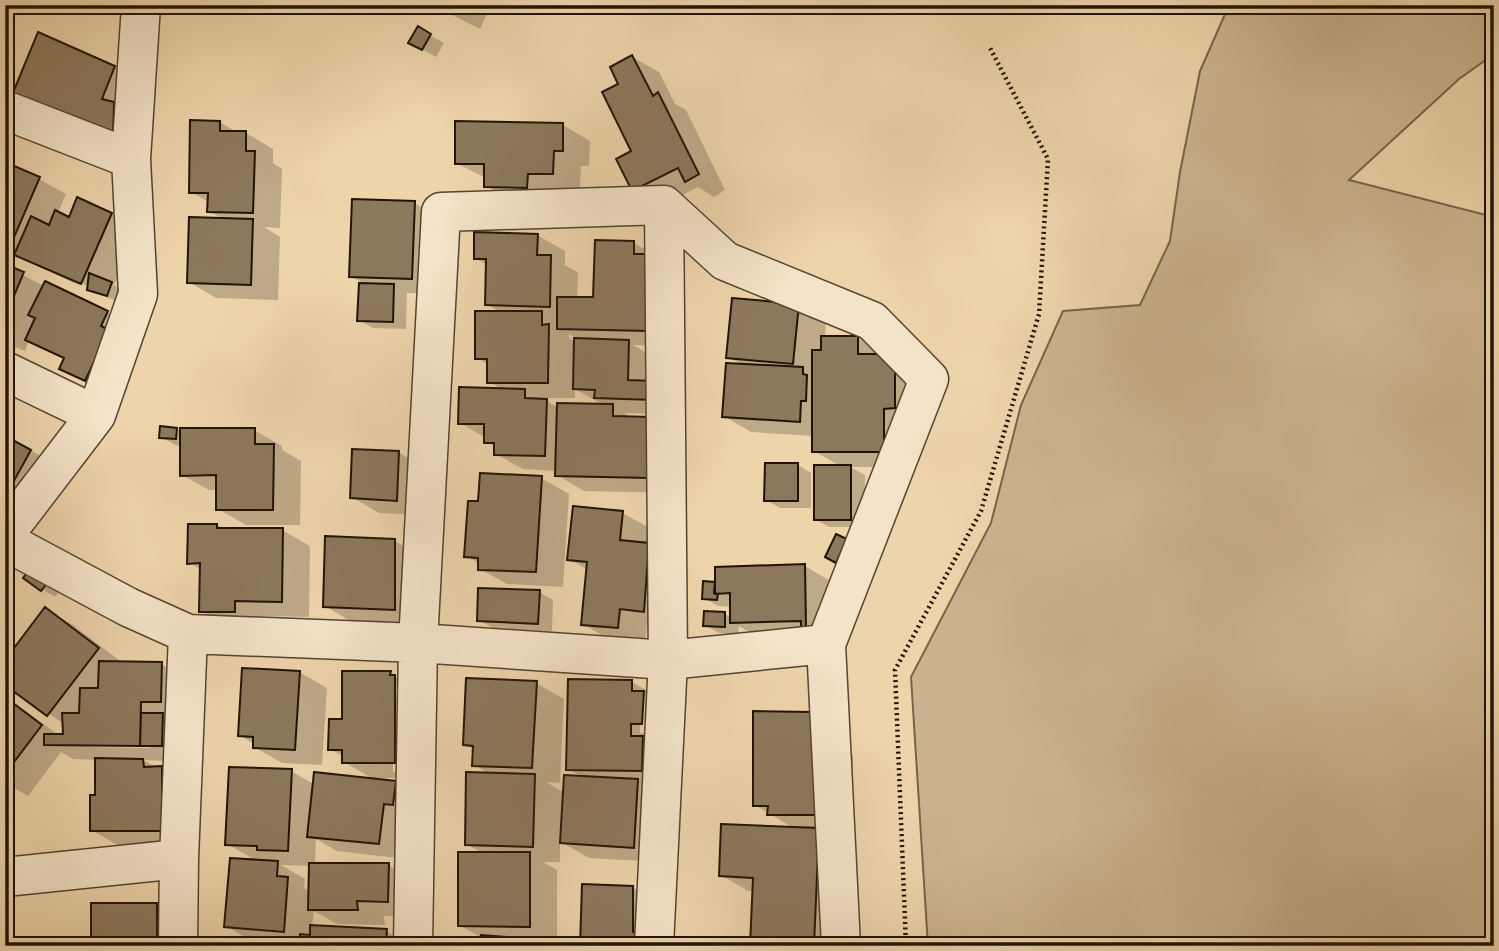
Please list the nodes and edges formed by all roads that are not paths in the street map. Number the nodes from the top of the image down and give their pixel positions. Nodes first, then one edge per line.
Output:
1 (141, 5) edge
2 (5, 110) edge
3 (131, 159) junction
4 (664, 205) junction
5 (5, 371) edge
6 (96, 415) junction
7 (5, 534) edge
8 (5, 541) edge
9 (188, 634) junction
10 (418, 643) junction
11 (826, 644) junction
12 (668, 660) junction
13 (179, 859) junction
14 (5, 877) edge
15 (178, 946) edge
16 (413, 946) edge
17 (654, 946) edge
18 (841, 946) edge

1 - 3 street
2 - 3 street
3 - 6 street
4 - 10 street
4 - 11 street
4 - 12 street
5 - 6 street
6 - 7 street
8 - 9 street
9 - 10 street
9 - 13 street
10 - 12 street
10 - 16 street
11 - 12 street
11 - 18 street
12 - 17 street
13 - 14 street
13 - 15 street

